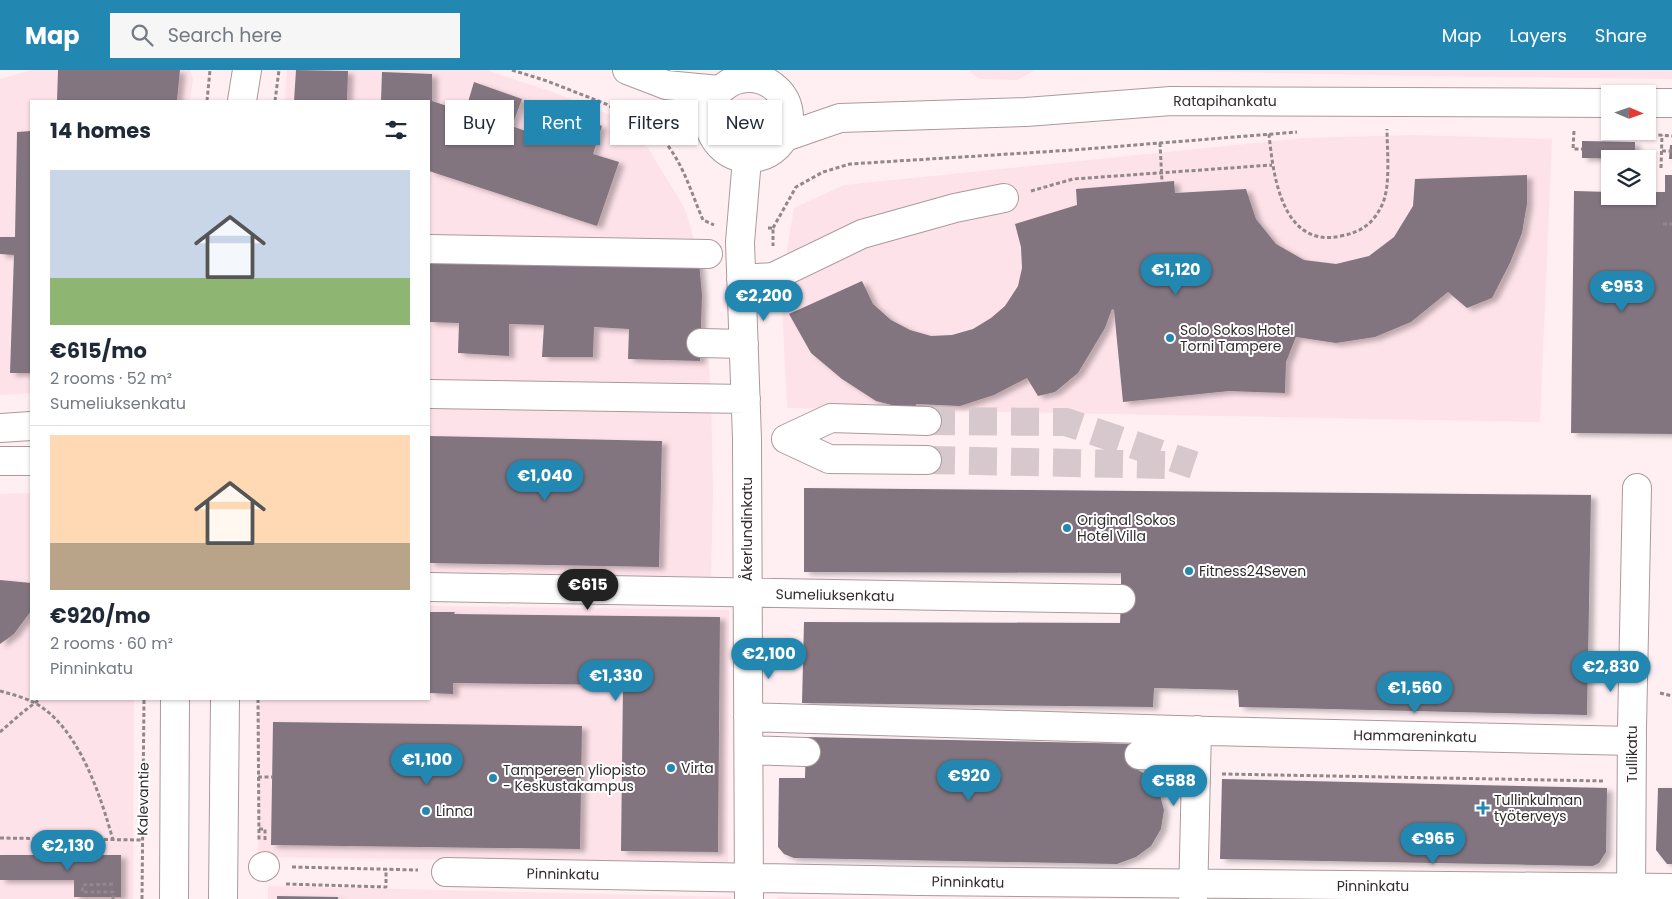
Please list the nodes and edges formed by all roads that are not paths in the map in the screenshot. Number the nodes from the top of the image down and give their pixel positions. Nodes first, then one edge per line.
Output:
1 (247, 70) edge
2 (627, 70) edge
3 (666, 85) junction
4 (719, 90) junction
5 (242, 100) edge
6 (712, 100) edge
7 (1672, 102) edge
8 (786, 103) junction
9 (1601, 103) edge
10 (1656, 103) edge
11 (840, 118) junction
12 (708, 122) edge
13 (785, 137) junction
14 (718, 145) edge
15 (747, 159) junction
16 (1004, 198) road end
17 (430, 249) edge
18 (708, 254) dead end
19 (741, 279) junction
20 (701, 343) dead end
21 (744, 344) junction
22 (430, 394) edge
23 (746, 399) junction
24 (927, 420) tunnel mouth
25 (30, 426) edge
26 (0, 428) edge
27 (927, 460) tunnel mouth
28 (0, 461) edge
29 (30, 461) edge
30 (1637, 488) dead end
31 (430, 587) edge
32 (748, 593) junction
33 (1121, 599) dead end
34 (175, 700) edge
35 (225, 700) edge
36 (748, 717) junction
37 (1197, 730) junction
38 (1632, 741) junction
39 (749, 750) junction
40 (806, 752) dead end
41 (1139, 755) dead end
42 (1196, 757) junction
43 (446, 872) road end
44 (1672, 888) edge
45 (749, 889) edge
46 (1193, 892) edge
47 (1631, 894) edge
48 (174, 899) edge
49 (223, 899) edge

1 - 5 street
2 - 3 street
3 - 4 street
3 - 12 street
4 - 6 street
4 - 8 street
7 - 10 street
8 - 11 street, Ratapihankatu
8 - 13 street
9 - 11 street, Ratapihankatu
11 - 13 street, Ratapihankatu
13 - 15 street
14 - 15 street
15 - 19 street, Åkerlundinkatu
16 - 19 street
17 - 18 street
19 - 21 street, Åkerlundinkatu
20 - 21 street
21 - 23 street, Åkerlundinkatu
22 - 23 street
23 - 32 street, Åkerlundinkatu
24 - 27 street
25 - 26 street
28 - 29 street
30 - 38 street, Tullikatu
31 - 32 street, Sumeliuksenkatu
32 - 33 street, Sumeliuksenkatu
32 - 36 street, Åkerlundinkatu
34 - 48 street
35 - 49 street
36 - 37 street, Hammareninkatu
36 - 39 street, Åkerlundinkatu
37 - 38 street, Hammareninkatu
37 - 42 street
38 - 47 street, Tullikatu
39 - 40 street
39 - 45 street, Åkerlundinkatu
41 - 42 street
42 - 46 street
43 - 45 street, Pinninkatu
44 - 47 street, Pinninkatu
45 - 46 street, Pinninkatu
46 - 47 street, Pinninkatu

